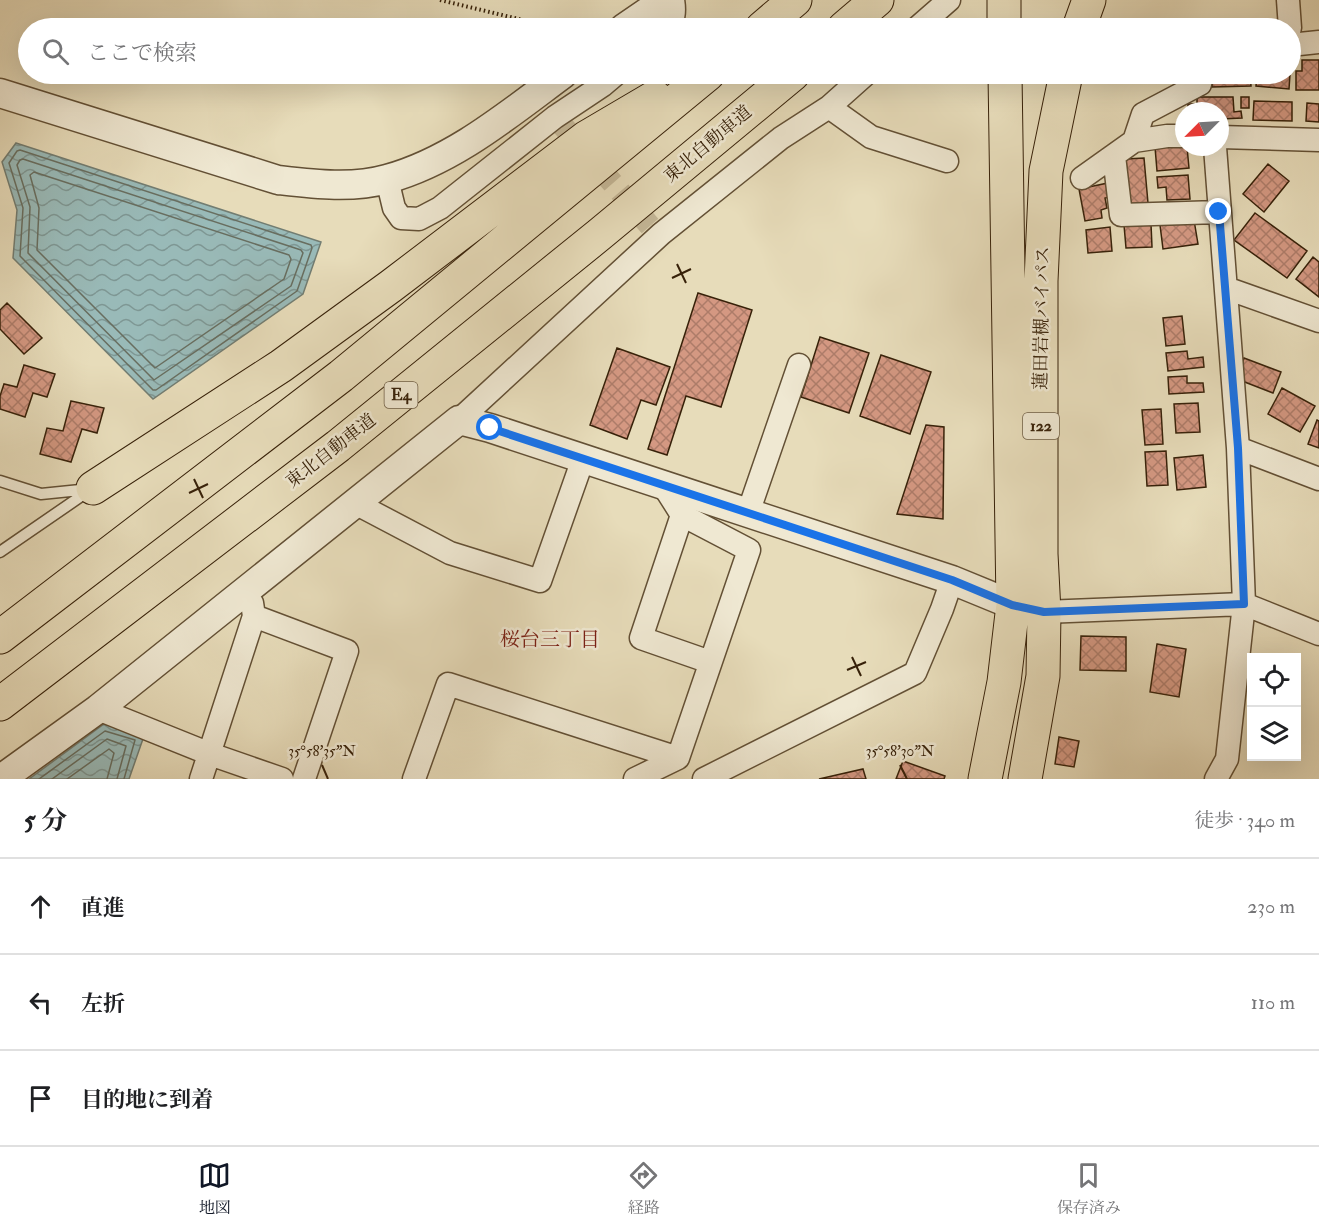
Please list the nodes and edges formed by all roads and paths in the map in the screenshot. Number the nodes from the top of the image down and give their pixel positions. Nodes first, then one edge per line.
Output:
1 (440, 0) edge
2 (665, 0) edge
3 (673, 0) edge
4 (795, 0) edge
5 (877, 0) edge
6 (949, 0) edge
7 (1004, 0) edge
8 (1089, 0) edge
9 (1288, 0) edge
10 (515, 18) edge
11 (639, 18) edge
12 (673, 18) edge
13 (774, 18) edge
14 (856, 18) edge
15 (928, 18) edge
16 (1004, 18) edge
17 (1083, 18) edge
18 (1289, 18) edge
19 (1301, 39) edge
20 (1319, 42) edge
21 (549, 84) edge
22 (604, 84) edge
23 (678, 84) edge
24 (696, 84) edge
25 (780, 84) edge
26 (855, 84) edge
27 (1005, 84) edge
28 (1064, 84) edge
29 (1200, 84) edge
30 (0, 93) edge
31 (829, 107) junction
32 (1175, 136) edge
33 (1229, 137) edge
34 (1319, 140) edge
35 (1134, 141) junction
36 (1114, 156) junction
37 (1216, 156) edge
38 (947, 161) dead end
39 (1082, 178) dead end
40 (387, 179) junction
41 (1219, 212) junction
42 (1226, 288) junction
43 (1319, 321) edge
44 (800, 365) dead end
45 (459, 420) junction
46 (1238, 448) junction
47 (583, 459) junction
48 (1319, 479) edge
49 (0, 481) edge
50 (663, 485) junction
51 (93, 488) junction
52 (355, 502) junction
53 (748, 513) junction
54 (682, 515) junction
55 (0, 552) edge
56 (952, 580) junction
57 (250, 586) junction
58 (1244, 604) junction
59 (1012, 605) junction
60 (1044, 612) junction
61 (254, 616) junction
62 (1319, 634) edge
63 (0, 637) edge
64 (710, 662) junction
65 (0, 704) edge
66 (98, 709) junction
67 (210, 754) junction
68 (678, 758) junction
69 (1, 779) edge
70 (201, 779) edge
71 (282, 779) edge
72 (304, 779) edge
73 (414, 779) edge
74 (635, 779) edge
75 (704, 779) edge
76 (985, 779) edge
77 (1025, 779) edge
78 (1216, 779) edge

1 - 10 path
2 - 11 street
3 - 12 street
4 - 13 highway
5 - 14 highway
6 - 15 street
7 - 16 highway
8 - 17 highway
9 - 18 street
19 - 20 street
21 - 40 street
22 - 40 street
23 - 51 highway
24 - 63 highway
25 - 65 highway, 東北自動車道 / E4
26 - 31 street
27 - 59 highway, 蓮田岩槻バイパス / 122
28 - 60 highway, 蓮田岩槻バイパス / 122
29 - 35 street
30 - 40 street
31 - 38 street
31 - 45 street
32 - 35 street
33 - 34 street
35 - 36 street
36 - 39 street
36 - 41 street
37 - 41 street
41 - 42 street
42 - 43 street
42 - 46 street
44 - 53 street
45 - 47 street
45 - 52 street
46 - 48 street
46 - 58 street
47 - 50 street
47 - 52 street
49 - 51 lane
50 - 53 street
50 - 54 street
51 - 55 lane
52 - 57 street
53 - 56 street
54 - 64 street
54 - 64 street
56 - 59 street
56 - 75 street
57 - 61 street
57 - 66 street
58 - 60 street
58 - 62 street
58 - 78 street
59 - 60 street
59 - 76 highway, 蓮田岩槻バイパス / 122
60 - 77 highway, 蓮田岩槻バイパス / 122
61 - 67 street
61 - 72 street
64 - 68 street
66 - 67 street
66 - 69 street
67 - 70 street
67 - 71 street
68 - 73 street
68 - 74 street

